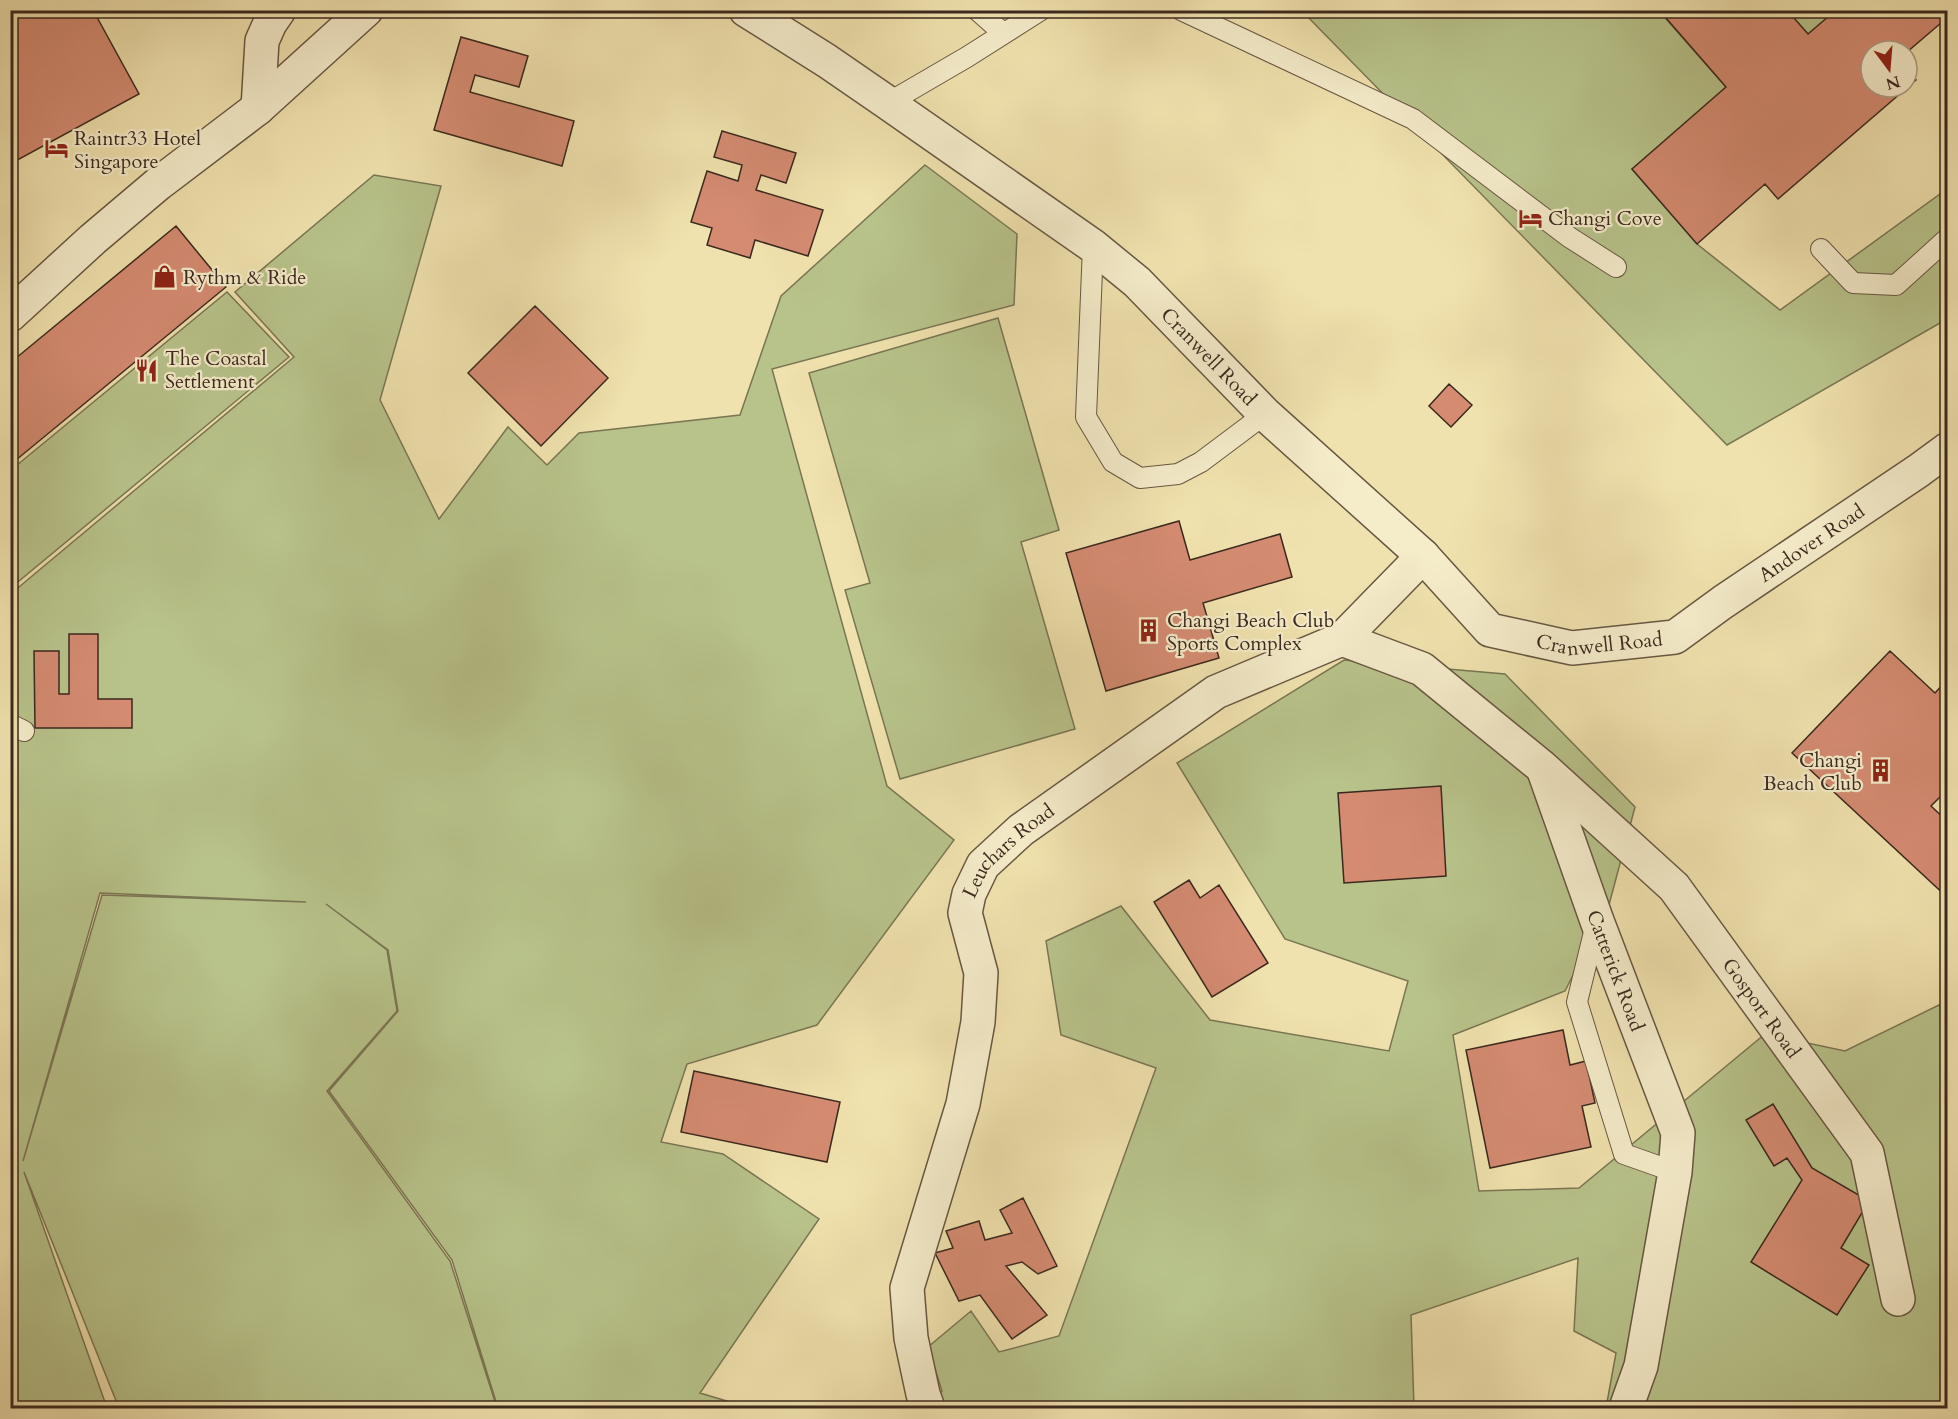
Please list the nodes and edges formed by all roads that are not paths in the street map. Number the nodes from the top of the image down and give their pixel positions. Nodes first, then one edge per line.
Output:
1 (279, 10) edge
2 (366, 10) edge
3 (746, 10) edge
4 (977, 10) edge
5 (1041, 10) edge
6 (1181, 10) edge
7 (1003, 33) junction
8 (888, 103) junction
9 (258, 108) junction
10 (1947, 238) edge
11 (1093, 246) junction
12 (1821, 249) dead end
13 (1616, 267) dead end
14 (10, 315) edge
15 (1265, 414) junction
16 (1947, 449) edge
17 (1423, 556) junction
18 (1675, 638) joint
19 (1342, 639) junction
20 (1542, 766) junction
21 (1597, 921) junction
22 (1675, 1172) junction
23 (1898, 1299) dead end
24 (928, 1408) edge
25 (1626, 1408) edge

1 - 9 street
2 - 9 street
3 - 8 street, Cranwell Road
4 - 7 lane
5 - 7 lane
6 - 13 lane
7 - 8 lane
8 - 11 street, Cranwell Road
9 - 14 street
10 - 12 lane
11 - 15 street, Cranwell Road
11 - 15 lane
15 - 17 street, Cranwell Road
16 - 18 street, Andover Road
17 - 18 street, Cranwell Road
17 - 19 street, Leuchars Road
19 - 20 street
19 - 24 street, Leuchars Road
20 - 21 street, Catterick Road
20 - 23 street, Gosport Road
21 - 22 street, Catterick Road
21 - 22 lane
22 - 25 street, Catterick Road

